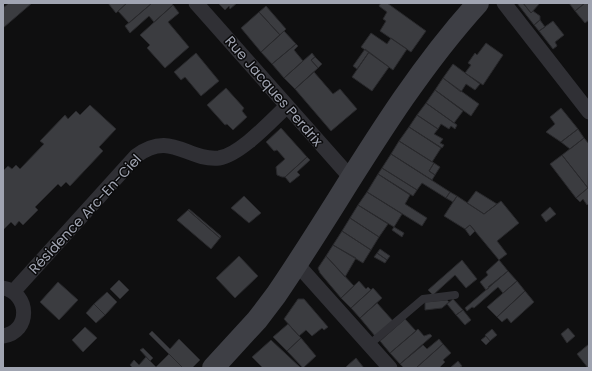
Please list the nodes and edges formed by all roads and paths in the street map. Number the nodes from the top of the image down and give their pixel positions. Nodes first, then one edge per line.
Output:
1 (196, 3) edge
2 (478, 3) edge
3 (504, 3) edge
4 (287, 106) junction
5 (589, 112) edge
6 (351, 178) junction
7 (297, 264) junction
8 (8, 290) edge
9 (455, 294) dead end
10 (3, 336) edge
11 (370, 344) junction
12 (213, 368) edge
13 (390, 368) edge

1 - 4 street, Rue Jacques Perdrix
2 - 6 main road
3 - 5 street
4 - 6 street, Rue Jacques Perdrix
4 - 8 street, Résidence Arc-En-Ciel
6 - 7 main road
7 - 11 street
7 - 12 main road
8 - 10 street, Résidence Arc-En-Ciel
9 - 11 lane
11 - 13 street

